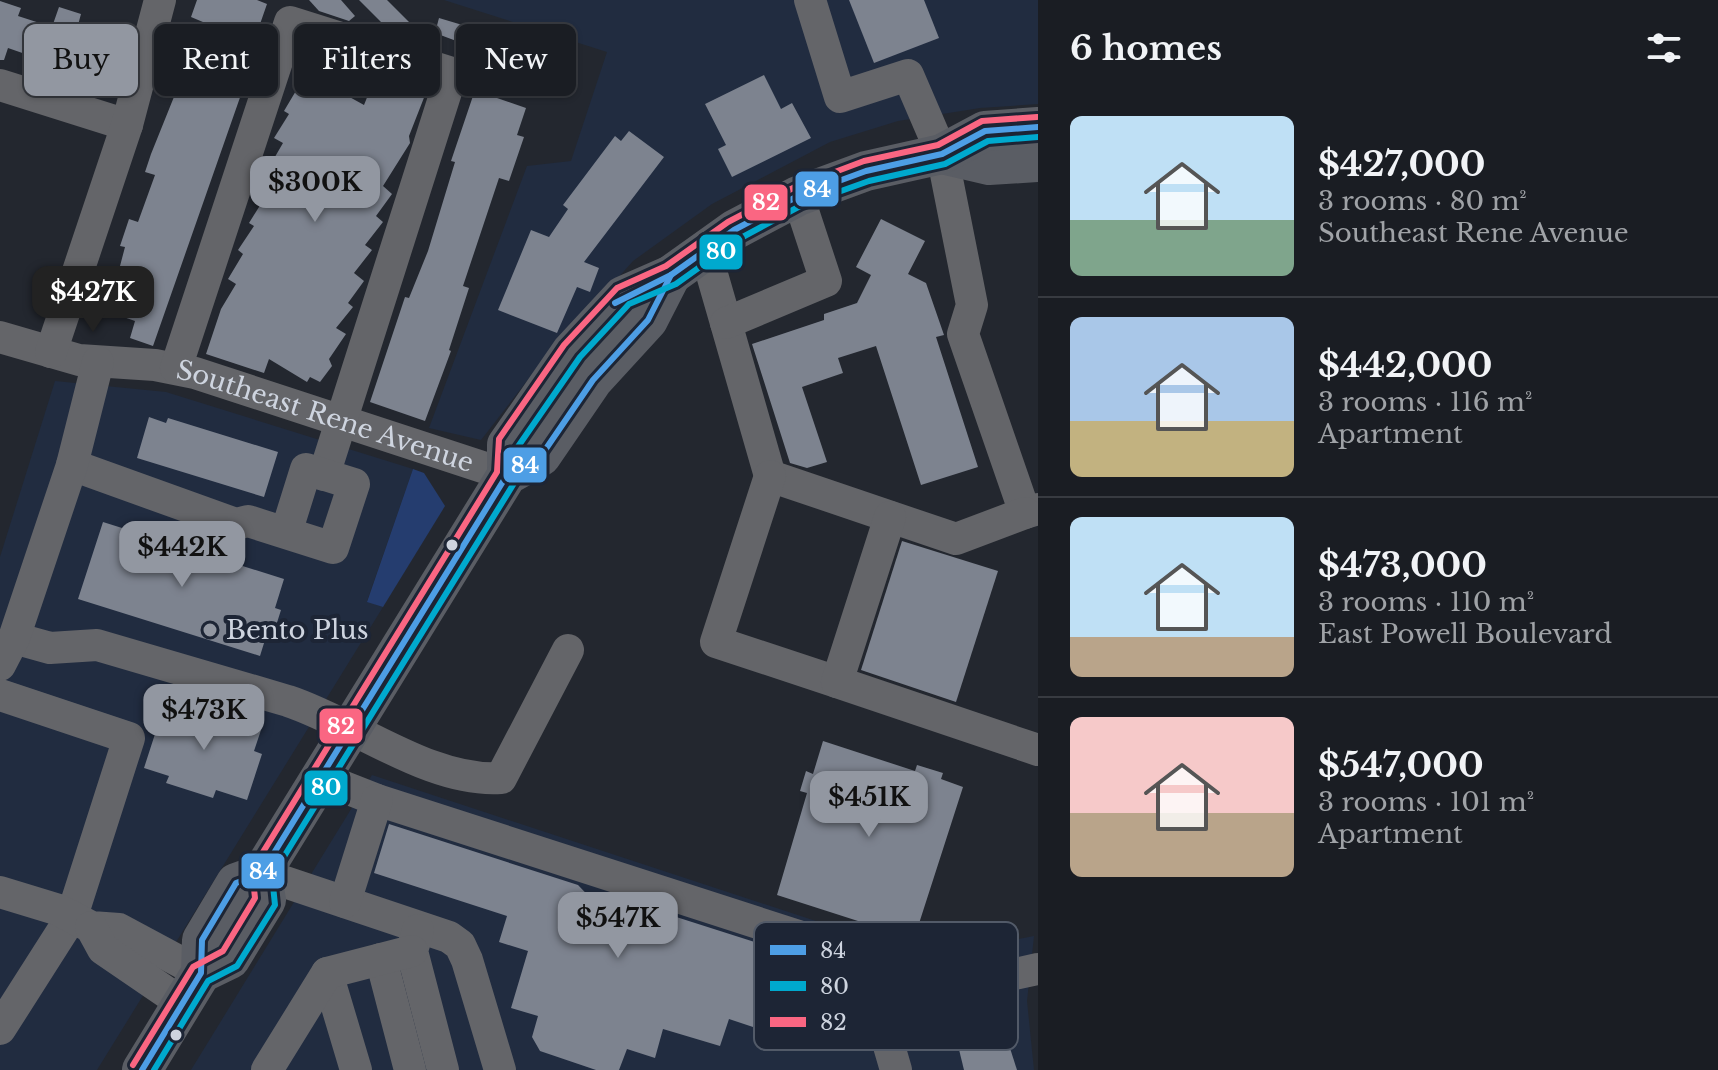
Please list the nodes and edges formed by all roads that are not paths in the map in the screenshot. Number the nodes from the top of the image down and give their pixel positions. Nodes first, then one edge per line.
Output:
1 (160, 0) edge
2 (810, 0) edge
3 (0, 85) edge
4 (127, 125) junction
5 (1038, 127) edge
6 (942, 154) junction
7 (1038, 162) edge
8 (798, 196) junction
9 (705, 250) junction
10 (726, 323) junction
11 (0, 337) edge
12 (51, 352) junction
13 (98, 362) junction
14 (176, 368) junction
15 (341, 420) junction
16 (72, 465) junction
17 (324, 475) junction
18 (507, 475) junction
19 (770, 476) junction
20 (1032, 511) edge
21 (890, 517) junction
22 (286, 533) junction
23 (568, 650) dead end
24 (7, 651) edge
25 (837, 682) junction
26 (0, 695) edge
27 (351, 729) junction
28 (1038, 750) edge
29 (321, 778) junction
30 (377, 800) junction
31 (261, 874) junction
32 (0, 892) edge
33 (345, 902) junction
34 (82, 922) junction
35 (755, 922) edge
36 (404, 946) junction
37 (1038, 969) edge
38 (327, 973) junction
39 (1018, 973) edge
40 (192, 988) junction
41 (0, 1029) edge
42 (890, 1050) edge
43 (279, 1062) edge
44 (142, 1070) edge
45 (356, 1070) edge
46 (410, 1070) edge
47 (443, 1070) edge
48 (500, 1070) edge
49 (896, 1070) edge

1 - 4 street
2 - 6 street
3 - 4 street
4 - 12 street
5 - 6 main road
6 - 7 main road
6 - 8 main road
6 - 20 street
8 - 9 main road
8 - 10 street
9 - 10 street
9 - 18 main road
10 - 19 street
11 - 12 street, Southeast Rene Avenue
12 - 13 street, Southeast Rene Avenue
13 - 14 street, Southeast Rene Avenue
13 - 16 street
14 - 15 street, Southeast Rene Avenue
14 - 15 street
15 - 17 street
15 - 18 street, Southeast Rene Avenue
16 - 22 street
16 - 24 street
17 - 22 street
17 - 22 street
18 - 27 main road
19 - 21 street
19 - 25 street
20 - 21 street
21 - 25 street
23 - 27 street
24 - 27 street
25 - 28 street
26 - 34 street
27 - 29 main road
29 - 30 street
29 - 31 main road
30 - 33 street
30 - 35 street
31 - 33 street
31 - 40 main road
32 - 34 street
33 - 36 street
34 - 40 street
34 - 41 street
36 - 38 street
36 - 46 street
36 - 47 street
36 - 48 street
37 - 39 street
38 - 43 street
38 - 45 street
40 - 44 main road
42 - 49 street

